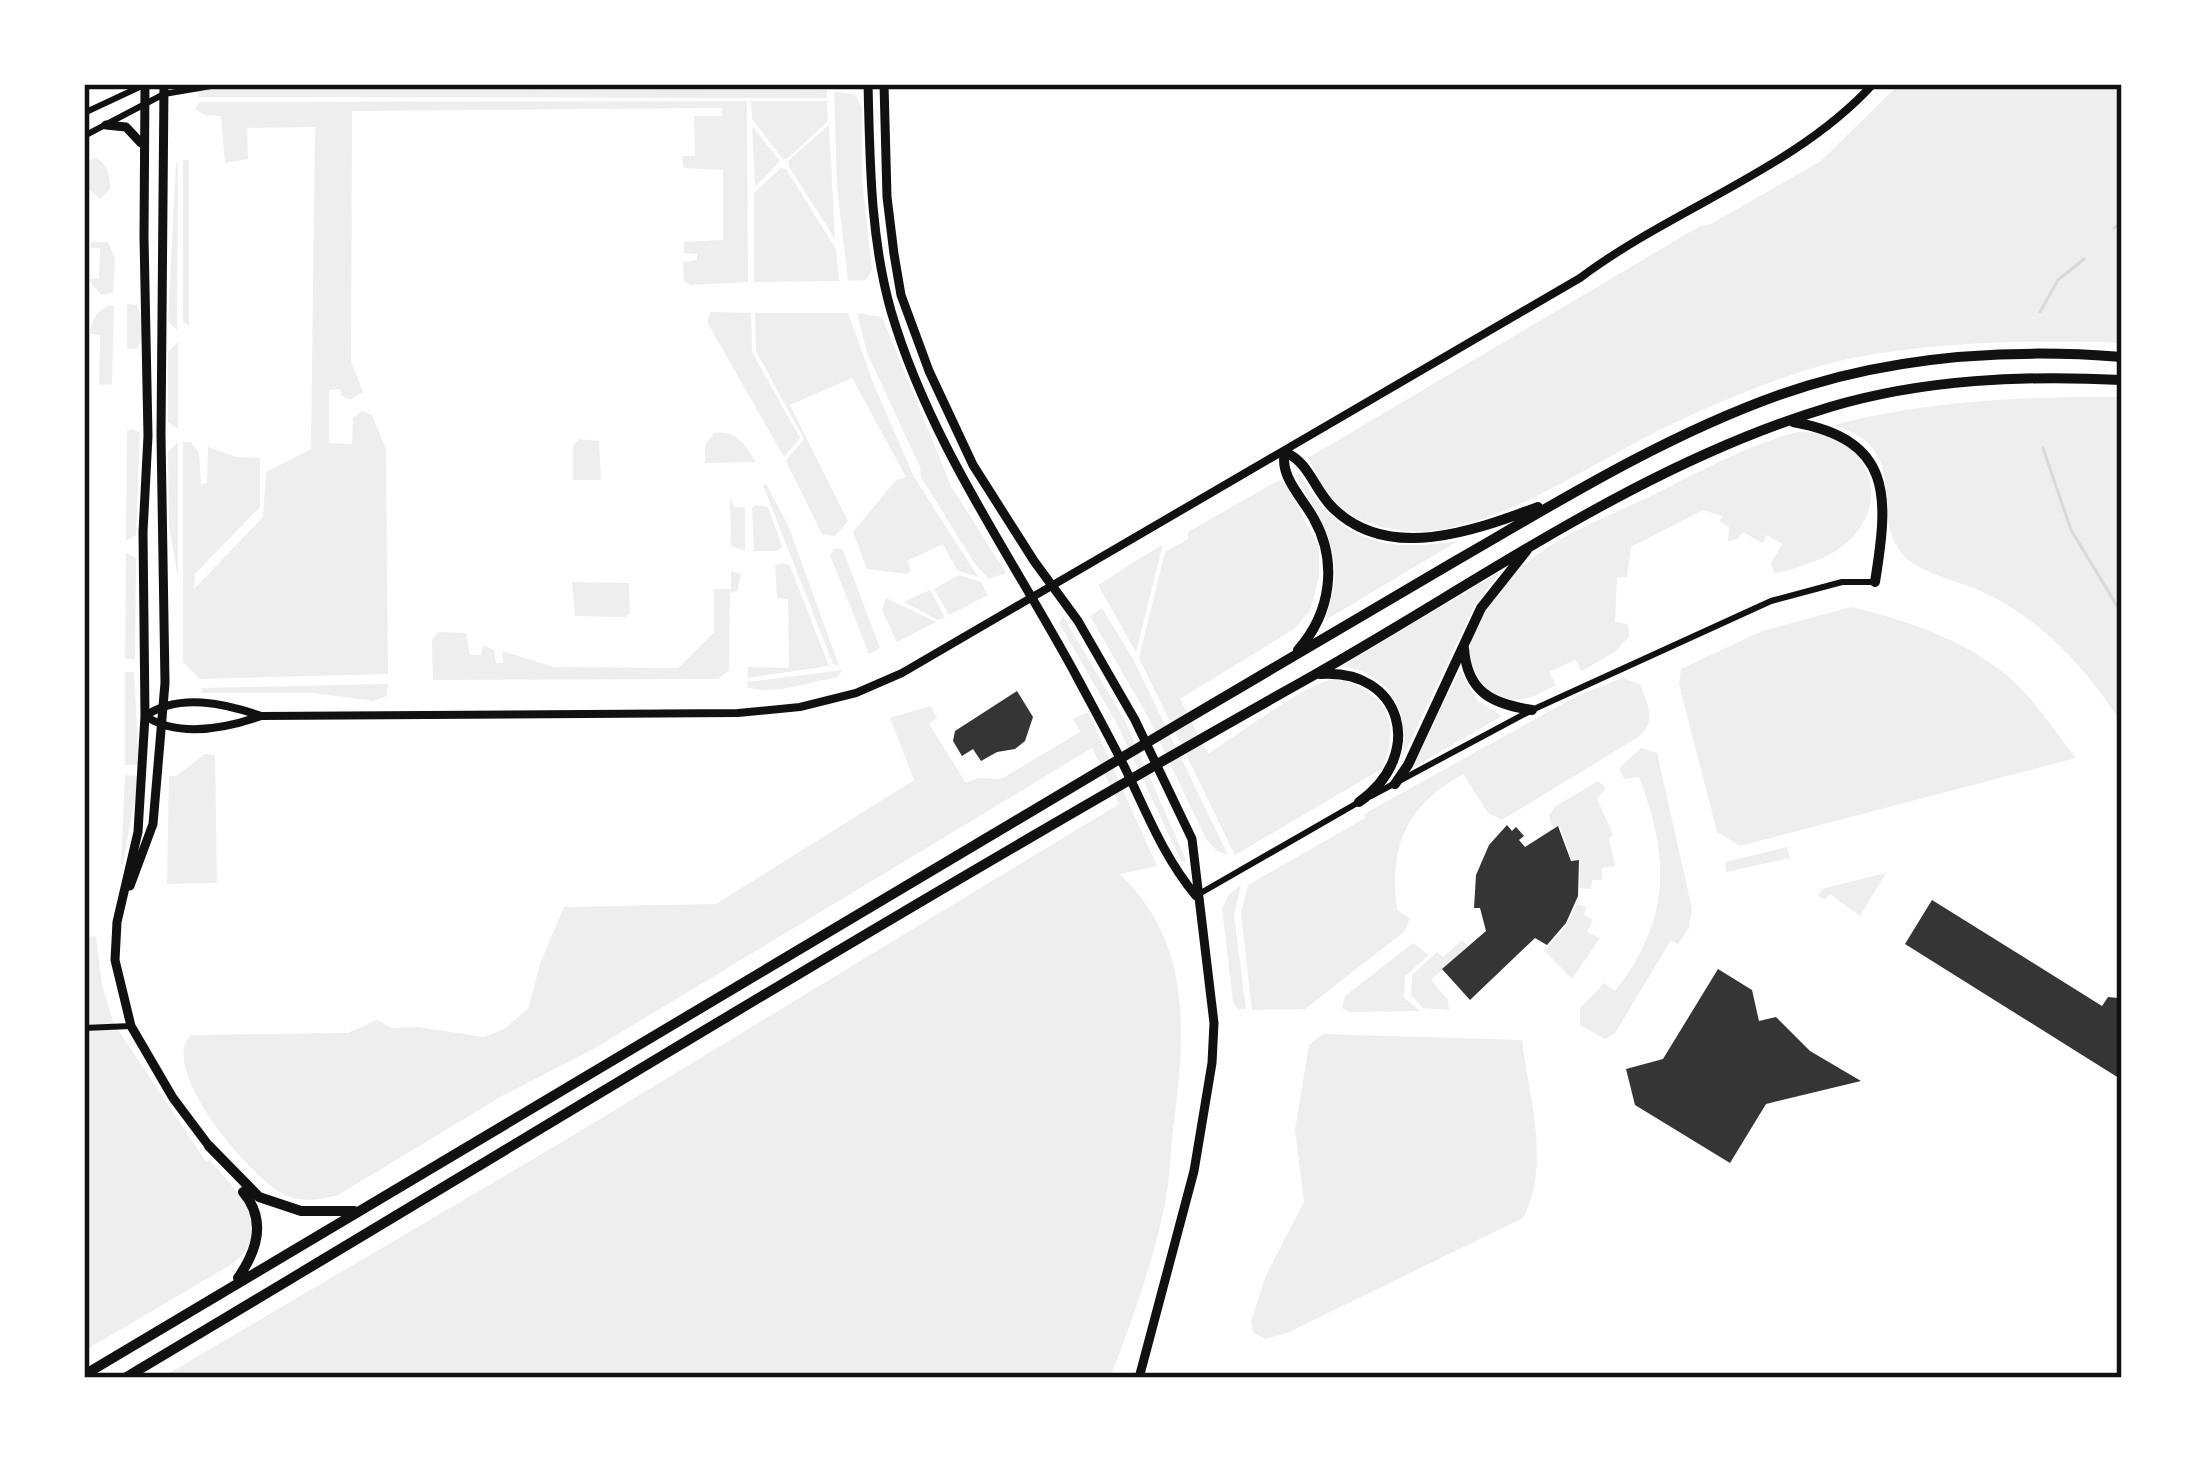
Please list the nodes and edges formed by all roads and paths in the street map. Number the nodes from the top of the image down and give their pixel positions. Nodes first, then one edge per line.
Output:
1 (146, 84) edge
2 (224, 84) edge
3 (868, 84) edge
4 (884, 84) edge
5 (1874, 84) edge
6 (164, 89) edge
7 (144, 103) junction
8 (84, 113) edge
9 (106, 125) junction
10 (84, 136) edge
11 (143, 154) junction
12 (2122, 357) edge
13 (2122, 380) edge
14 (1789, 421) junction
15 (1285, 452) junction
16 (1567, 496) junction
17 (1533, 543) junction
18 (1875, 582) joint
19 (1054, 587) junction
20 (1033, 600) junction
21 (1464, 645) junction
22 (1292, 656) junction
23 (1315, 675) junction
24 (164, 703) junction
25 (1532, 710) junction
26 (145, 716) junction
27 (261, 716) junction
28 (163, 728) junction
29 (1395, 784) junction
30 (1359, 802) junction
31 (1196, 896) junction
32 (121, 907) junction
33 (131, 1026) junction
34 (84, 1028) edge
35 (209, 1146) junction
36 (357, 1210) junction
37 (233, 1286) junction
38 (84, 1375) edge
39 (125, 1378) edge
40 (1139, 1378) edge

1 - 7 main road
1 - 8 street
2 - 6 street
3 - 20 main road
4 - 19 main road
5 - 15 street
6 - 7 street
6 - 24 main road
7 - 9 street
7 - 11 main road
9 - 10 street
9 - 11 main road
11 - 26 main road
12 - 16 highway
13 - 14 highway
14 - 17 highway
14 - 18 highway
15 - 16 highway
15 - 19 street
15 - 22 highway
16 - 22 highway
17 - 21 highway
17 - 23 highway
18 - 25 street
19 - 20 street
19 - 31 main road
20 - 27 street
20 - 31 main road
21 - 25 highway
21 - 29 highway
22 - 36 highway
23 - 30 highway
23 - 39 highway
24 - 26 street
24 - 27 street
24 - 28 main road
25 - 29 street
26 - 28 street
26 - 32 main road
27 - 28 street
28 - 32 main road
29 - 30 street
30 - 31 street
31 - 40 main road
32 - 33 main road
33 - 34 street
33 - 35 main road
35 - 36 highway
35 - 37 highway
36 - 37 highway
37 - 38 highway

